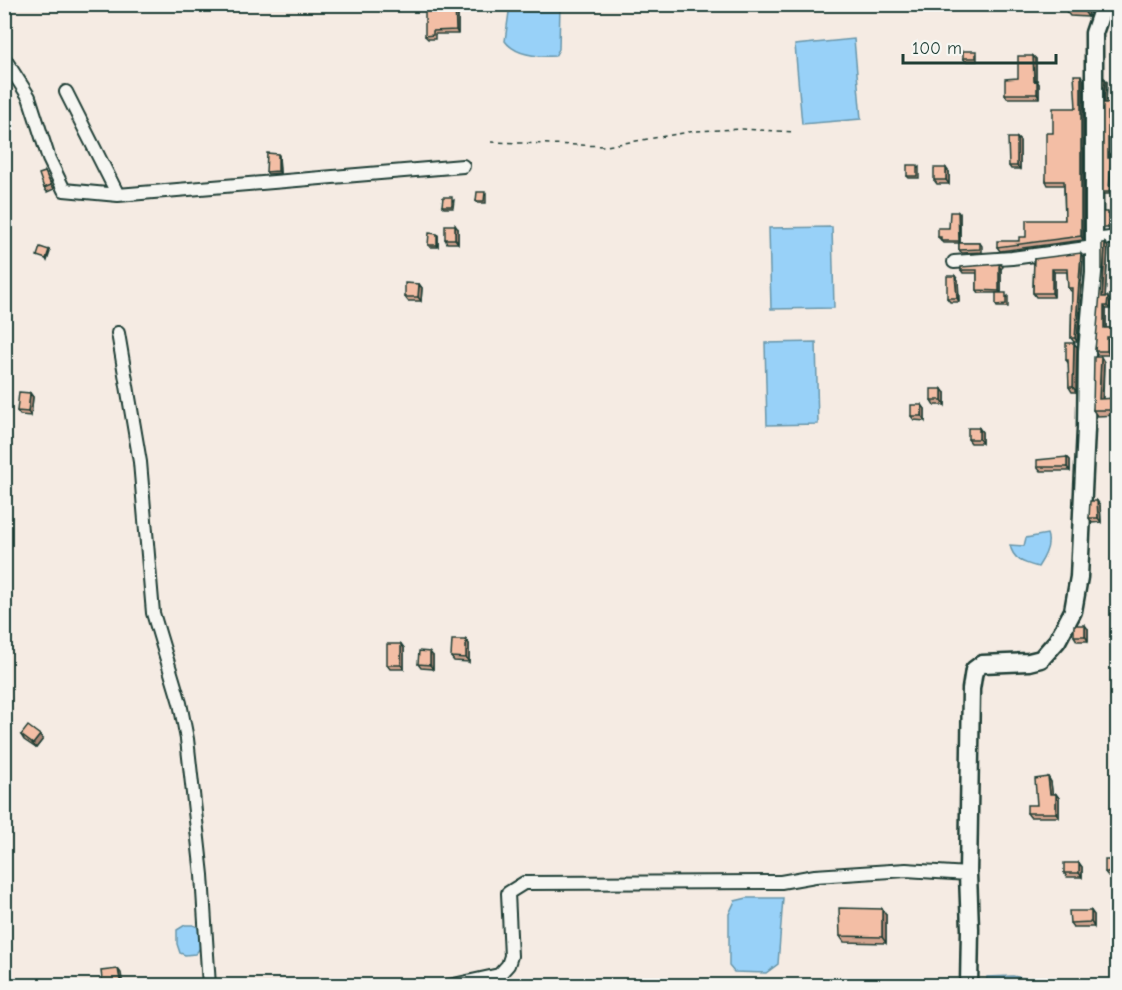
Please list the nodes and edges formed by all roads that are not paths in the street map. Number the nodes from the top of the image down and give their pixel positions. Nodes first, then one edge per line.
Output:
1 (1104, 4) edge
2 (4, 58) edge
3 (66, 92) dead end
4 (463, 166) dead end
5 (118, 195) junction
6 (1118, 237) edge
7 (1094, 243) junction
8 (954, 262) dead end
9 (118, 333) dead end
10 (968, 874) junction
11 (209, 986) edge
12 (449, 986) edge
13 (969, 986) edge

1 - 7 main road
2 - 5 street
3 - 5 street
4 - 5 street
6 - 7 street
7 - 8 street
7 - 10 main road
9 - 11 street
10 - 12 street
10 - 13 main road

